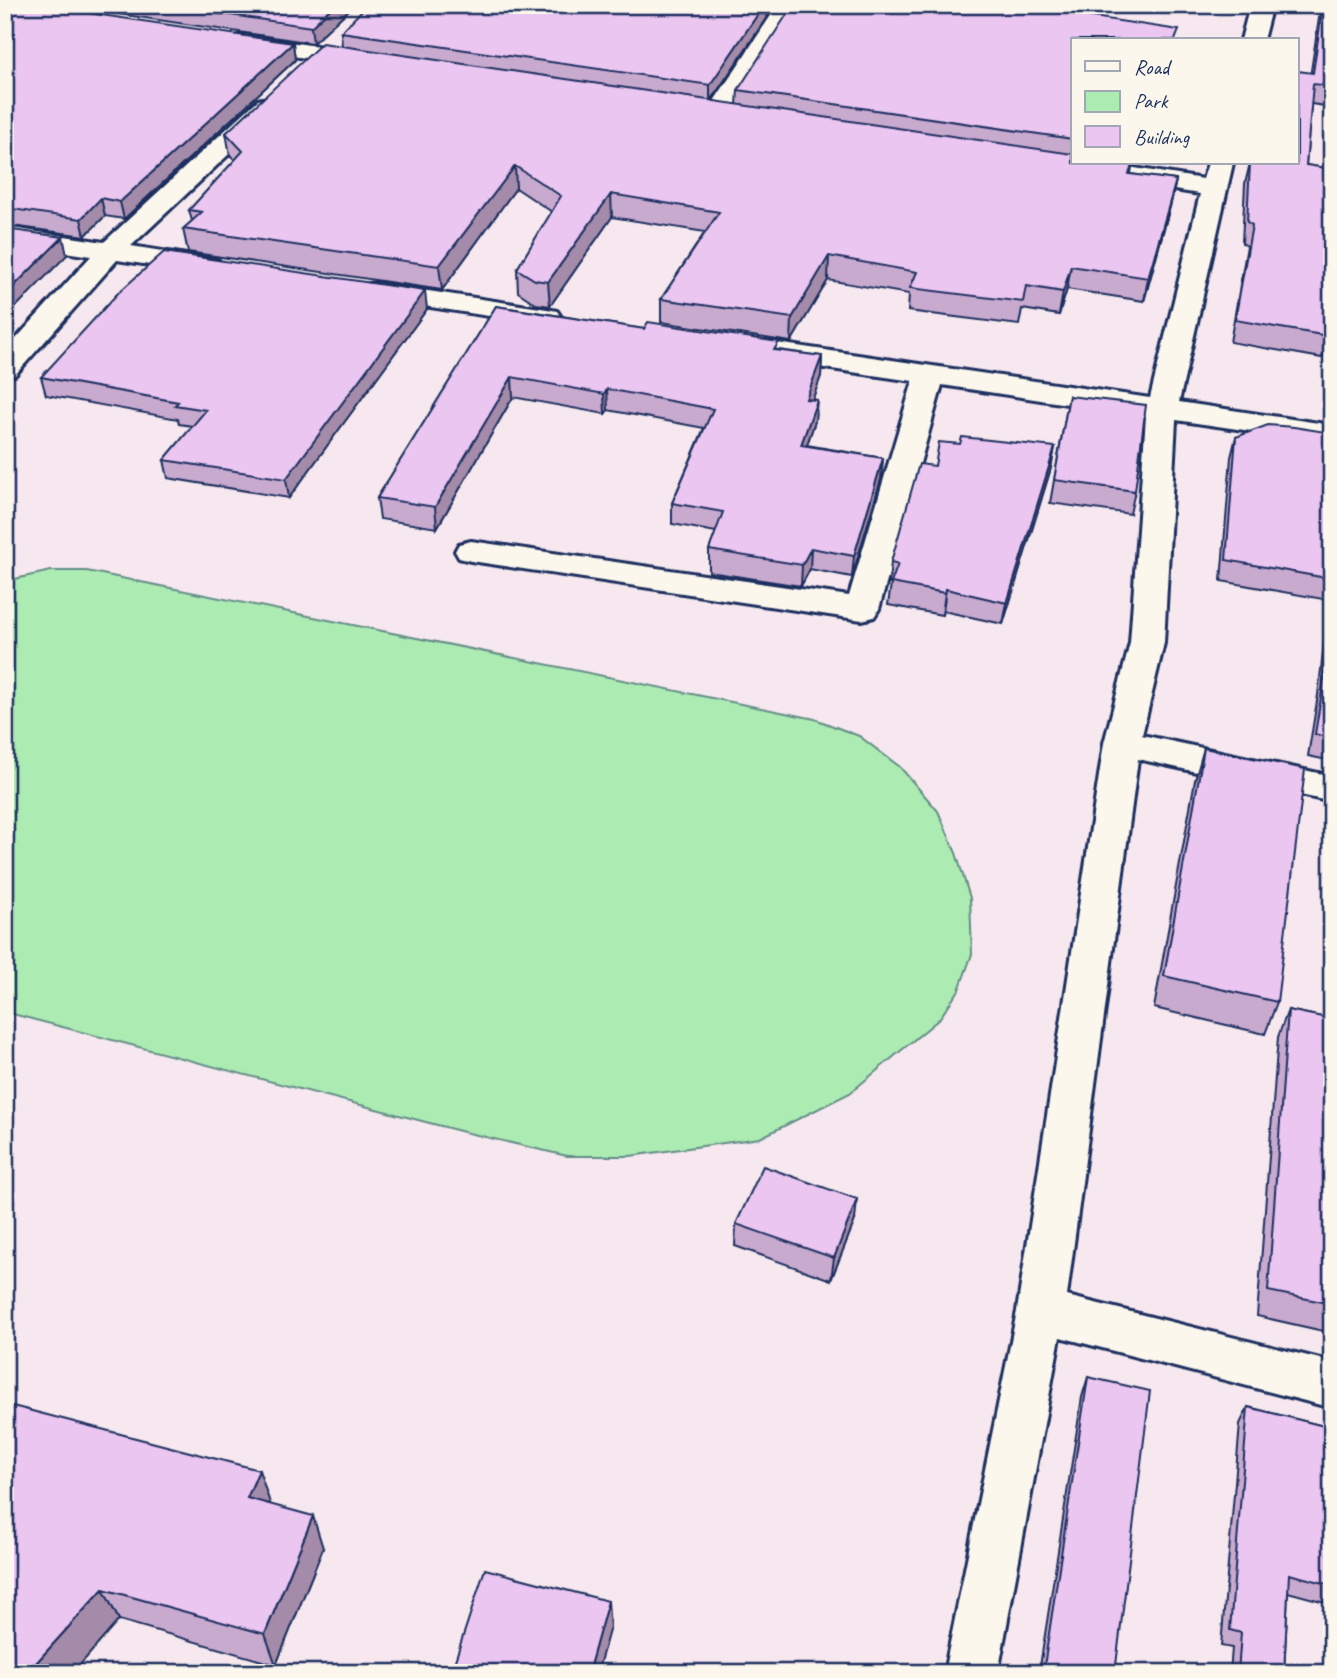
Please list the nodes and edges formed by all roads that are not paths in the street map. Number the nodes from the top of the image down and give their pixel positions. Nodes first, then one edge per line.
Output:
1 (789, 5) edge
2 (1261, 5) edge
3 (341, 34) edge
4 (1253, 38) edge
5 (226, 40) edge
6 (321, 54) junction
7 (389, 64) edge
8 (301, 73) edge
9 (281, 91) edge
10 (690, 109) edge
11 (718, 113) junction
12 (743, 118) edge
13 (1096, 170) edge
14 (1217, 175) edge
15 (5, 235) edge
16 (110, 251) junction
17 (233, 269) edge
18 (342, 286) edge
19 (575, 321) edge
20 (739, 346) edge
21 (5, 369) edge
22 (930, 375) junction
23 (1162, 409) junction
24 (1332, 434) edge
25 (471, 551) dead end
26 (1122, 743) junction
27 (1332, 789) edge
28 (1041, 1311) junction
29 (1332, 1385) edge
30 (971, 1673) edge

1 - 11 street
2 - 4 street
3 - 6 street
5 - 6 street
6 - 7 street
6 - 8 street
9 - 16 street
10 - 11 street
11 - 12 street
13 - 14 street
14 - 23 street
15 - 16 street
16 - 17 street
16 - 21 street
18 - 19 street
20 - 22 street
22 - 23 street
22 - 25 street
23 - 24 street
23 - 26 street
26 - 27 street
26 - 28 street
28 - 29 street
28 - 30 street

